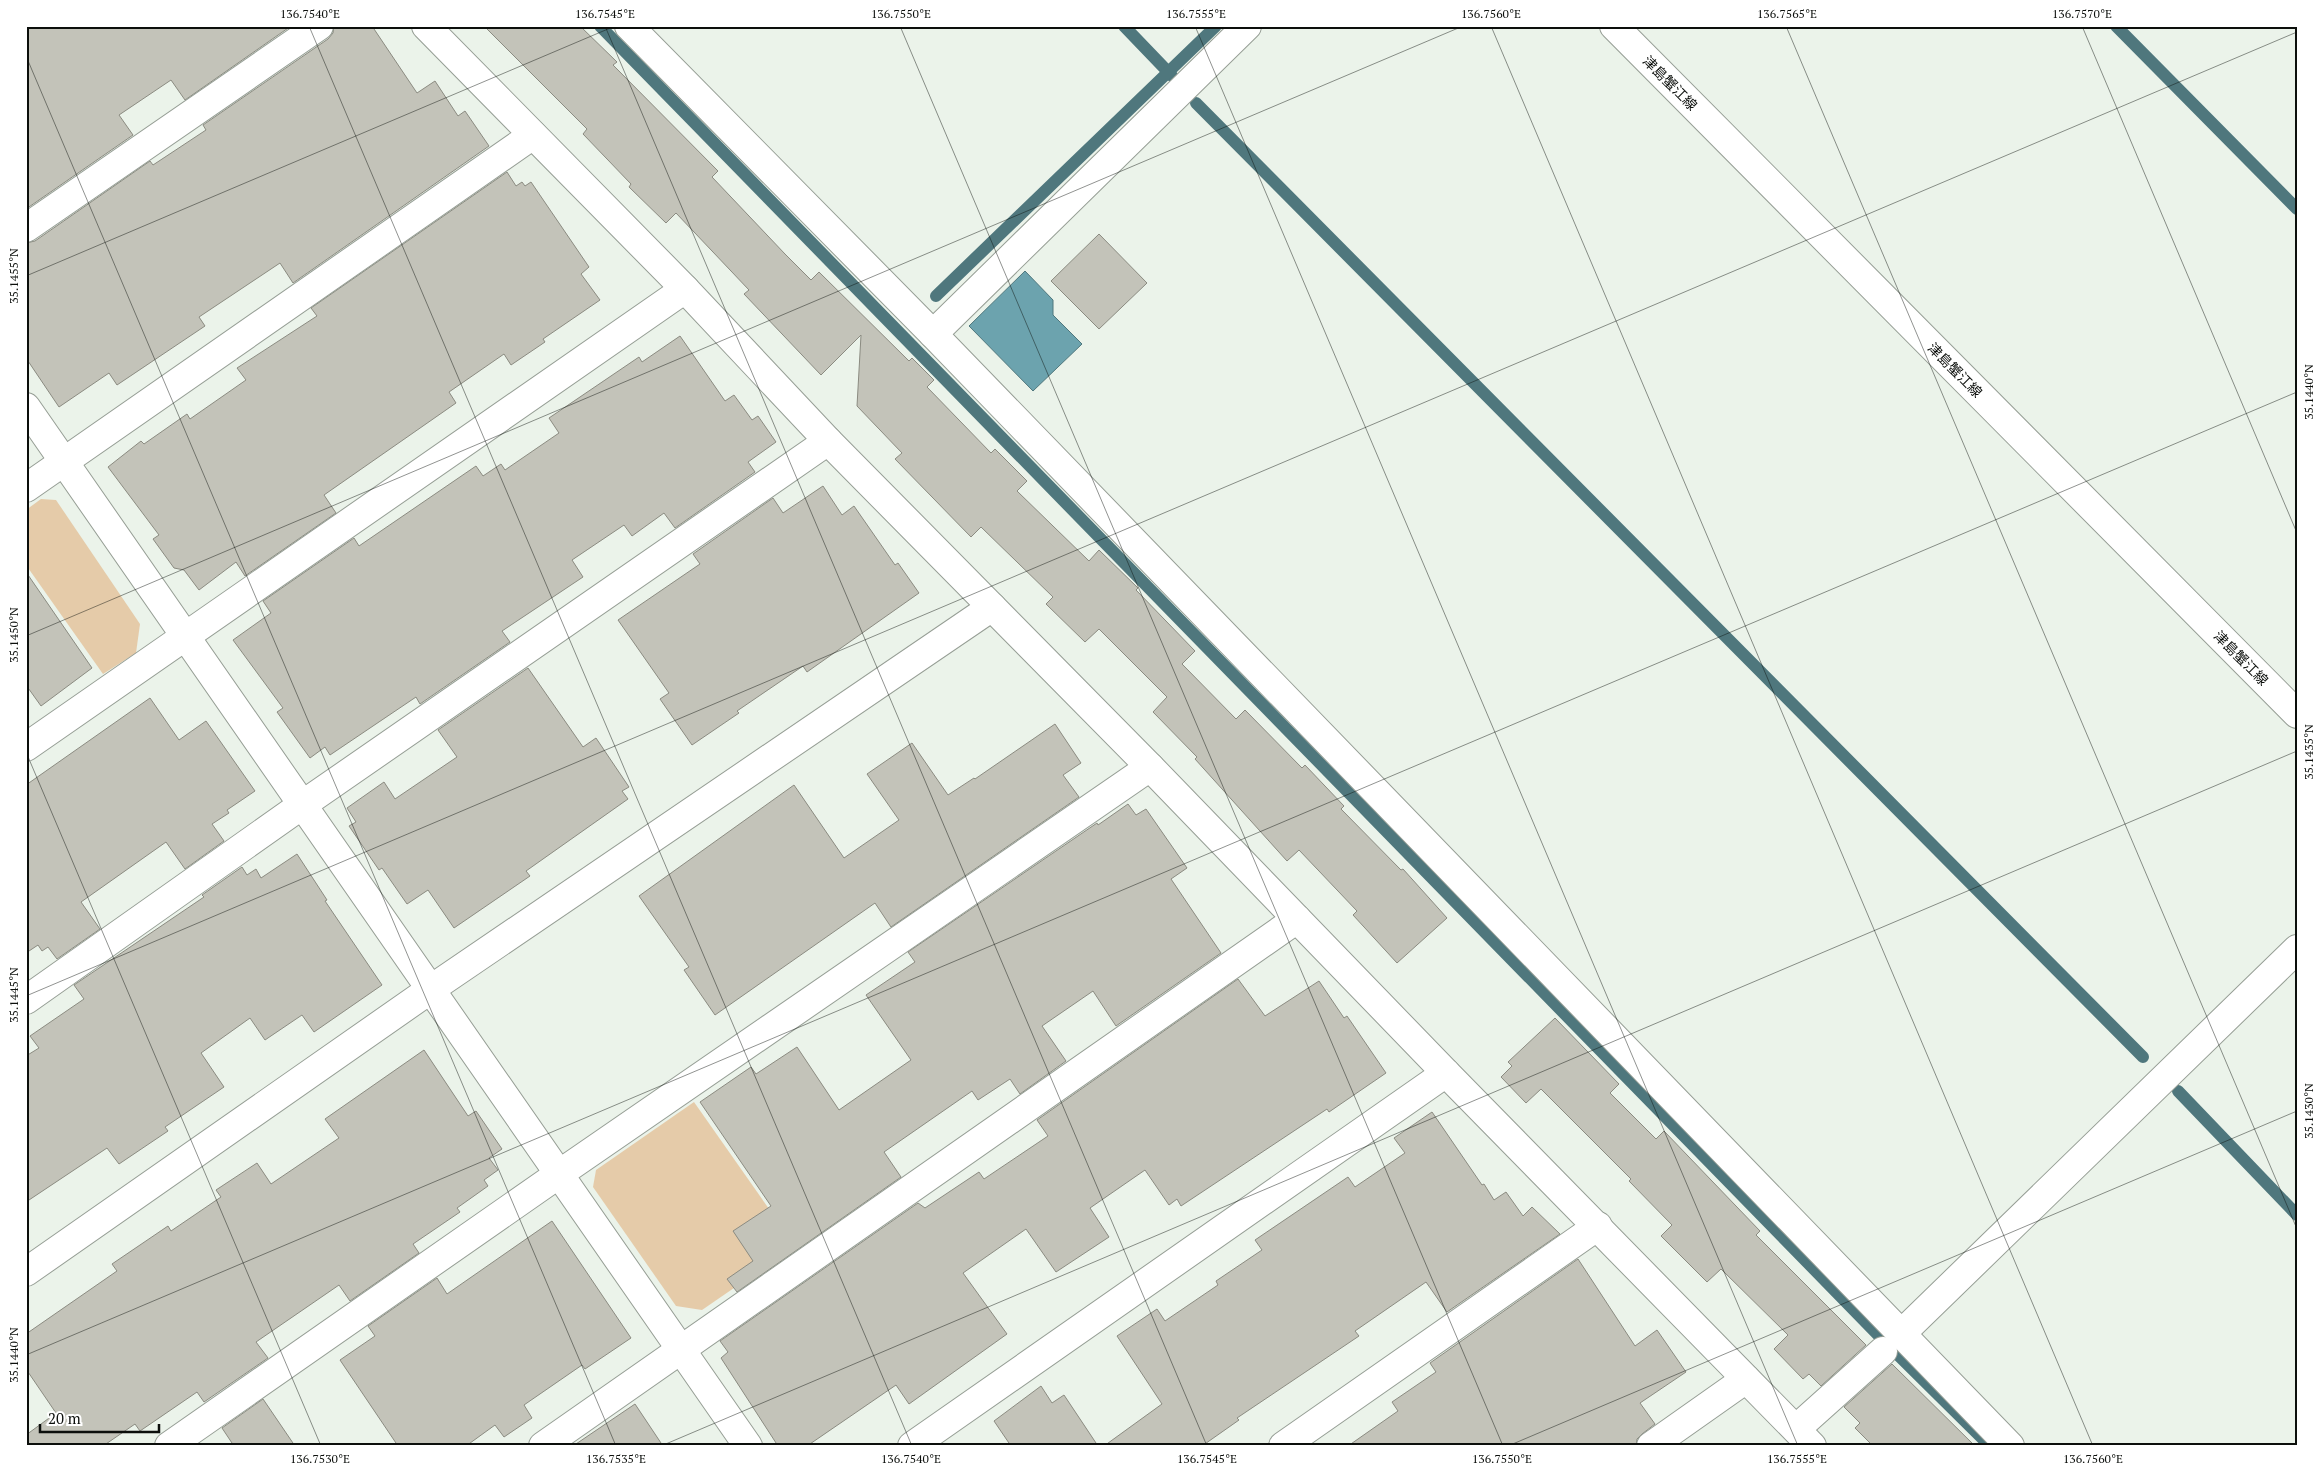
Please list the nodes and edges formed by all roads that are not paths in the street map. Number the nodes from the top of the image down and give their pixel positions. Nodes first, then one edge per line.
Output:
1 (319, 26) edge
2 (426, 26) edge
3 (629, 26) edge
4 (1247, 26) edge
5 (1614, 26) edge
6 (533, 135) junction
7 (26, 228) edge
8 (685, 289) junction
9 (933, 334) junction
10 (26, 407) edge
11 (828, 441) junction
12 (64, 462) junction
13 (26, 488) edge
14 (992, 607) junction
15 (185, 636) junction
16 (2297, 714) edge
17 (26, 747) edge
18 (1150, 767) junction
19 (302, 805) junction
20 (1297, 919) junction
21 (2297, 949) edge
22 (431, 989) junction
23 (26, 1000) edge
24 (1446, 1073) junction
25 (559, 1174) junction
26 (1598, 1226) junction
27 (26, 1272) edge
28 (1892, 1343) junction
29 (682, 1350) junction
30 (1746, 1379) junction
31 (1804, 1437) edge
32 (169, 1446) edge
33 (543, 1446) edge
34 (748, 1446) edge
35 (912, 1446) edge
36 (1283, 1446) edge
37 (1651, 1446) edge
38 (2010, 1446) edge

1 - 7 street
2 - 6 street
3 - 9 street
4 - 9 street
5 - 16 street, 津島蟹江線
6 - 8 street
6 - 12 street
8 - 11 street
8 - 15 street
9 - 28 street
10 - 12 street
11 - 14 street
11 - 19 street
12 - 13 street
12 - 15 street
14 - 18 street
14 - 22 street
15 - 17 street
15 - 19 street
18 - 20 street
18 - 25 street
19 - 22 street
19 - 23 street
20 - 24 street
20 - 29 street
21 - 28 street
22 - 25 street
22 - 27 street
24 - 26 street
24 - 35 street
25 - 29 street
25 - 32 street
26 - 30 street
26 - 36 street
28 - 31 street
28 - 38 street
29 - 33 street
29 - 34 street
30 - 31 street
30 - 37 street

